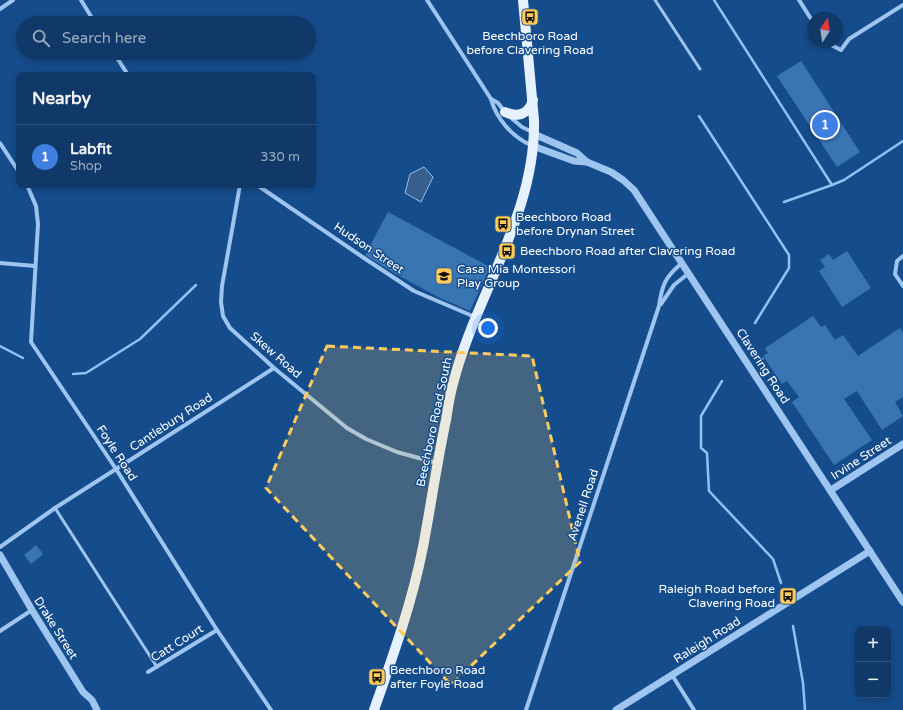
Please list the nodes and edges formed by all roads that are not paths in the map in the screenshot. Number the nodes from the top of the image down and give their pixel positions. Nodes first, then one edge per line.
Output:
1 (13, 0) edge
2 (81, 0) edge
3 (427, 0) edge
4 (524, 0) edge
5 (655, 0) edge
6 (799, 0) edge
7 (903, 5) edge
8 (0, 8) edge
9 (807, 13) edge
10 (91, 16) edge
11 (843, 47) edge
12 (118, 60) edge
13 (700, 69) dead end
14 (126, 72) edge
15 (491, 99) junction
16 (533, 100) junction
17 (505, 112) junction
18 (534, 134) junction
19 (0, 143) edge
20 (533, 146) junction
21 (587, 162) junction
22 (16, 167) edge
23 (28, 188) edge
24 (239, 188) edge
25 (261, 188) edge
26 (903, 256) edge
27 (682, 263) junction
28 (0, 264) edge
29 (35, 266) junction
30 (689, 273) junction
31 (903, 286) edge
32 (659, 306) junction
33 (475, 317) junction
34 (274, 368) junction
35 (903, 444) edge
36 (437, 463) junction
37 (116, 469) junction
38 (831, 490) junction
39 (55, 508) junction
40 (0, 547) edge
41 (870, 551) junction
42 (0, 555) edge
43 (903, 602) edge
44 (32, 610) junction
45 (217, 630) junction
46 (0, 631) edge
47 (156, 667) junction
48 (148, 672) dead end
49 (672, 675) junction
50 (97, 710) edge
51 (271, 710) edge
52 (374, 710) edge
53 (526, 710) edge
54 (616, 710) edge
55 (694, 710) edge

1 - 8 street
2 - 10 street
3 - 15 street
4 - 16 main road, Beechboro Road South
5 - 13 lane
6 - 9 street
7 - 11 street
12 - 14 street
15 - 17 street
15 - 20 street
16 - 17 main road
16 - 18 main road, Beechboro Road South
17 - 18 street
18 - 20 main road, Beechboro Road South
18 - 21 street, Clavering Road
19 - 22 street
20 - 21 street, Clavering Road
20 - 33 main road, Beechboro Road South
21 - 27 street, Clavering Road
23 - 29 street, Foyle Road
24 - 34 street, Skew Road
25 - 33 street, Hudson Street
26 - 31 street
27 - 30 street, Clavering Road
27 - 32 street, Avenell Road
28 - 29 street
29 - 37 street, Foyle Road
30 - 32 street, Avenell Road
30 - 38 street, Clavering Road
32 - 53 street, Avenell Road
33 - 36 main road, Beechboro Road South
34 - 36 street, Skew Road
34 - 37 street, Cantlebury Road
35 - 38 street, Irvine Street
36 - 52 main road, Beechboro Road South
37 - 39 street, Cantlebury Road
37 - 45 street, Foyle Road
38 - 41 street, Clavering Road
39 - 40 street, Cantlebury Road
39 - 47 lane
41 - 43 street, Clavering Road
41 - 49 street, Raleigh Road
42 - 44 street, Drake Street
44 - 46 street
44 - 50 street, Drake Street
45 - 47 street, Catt Court
45 - 51 street, Foyle Road
47 - 48 street, Catt Court
49 - 54 street, Raleigh Road
49 - 55 street

